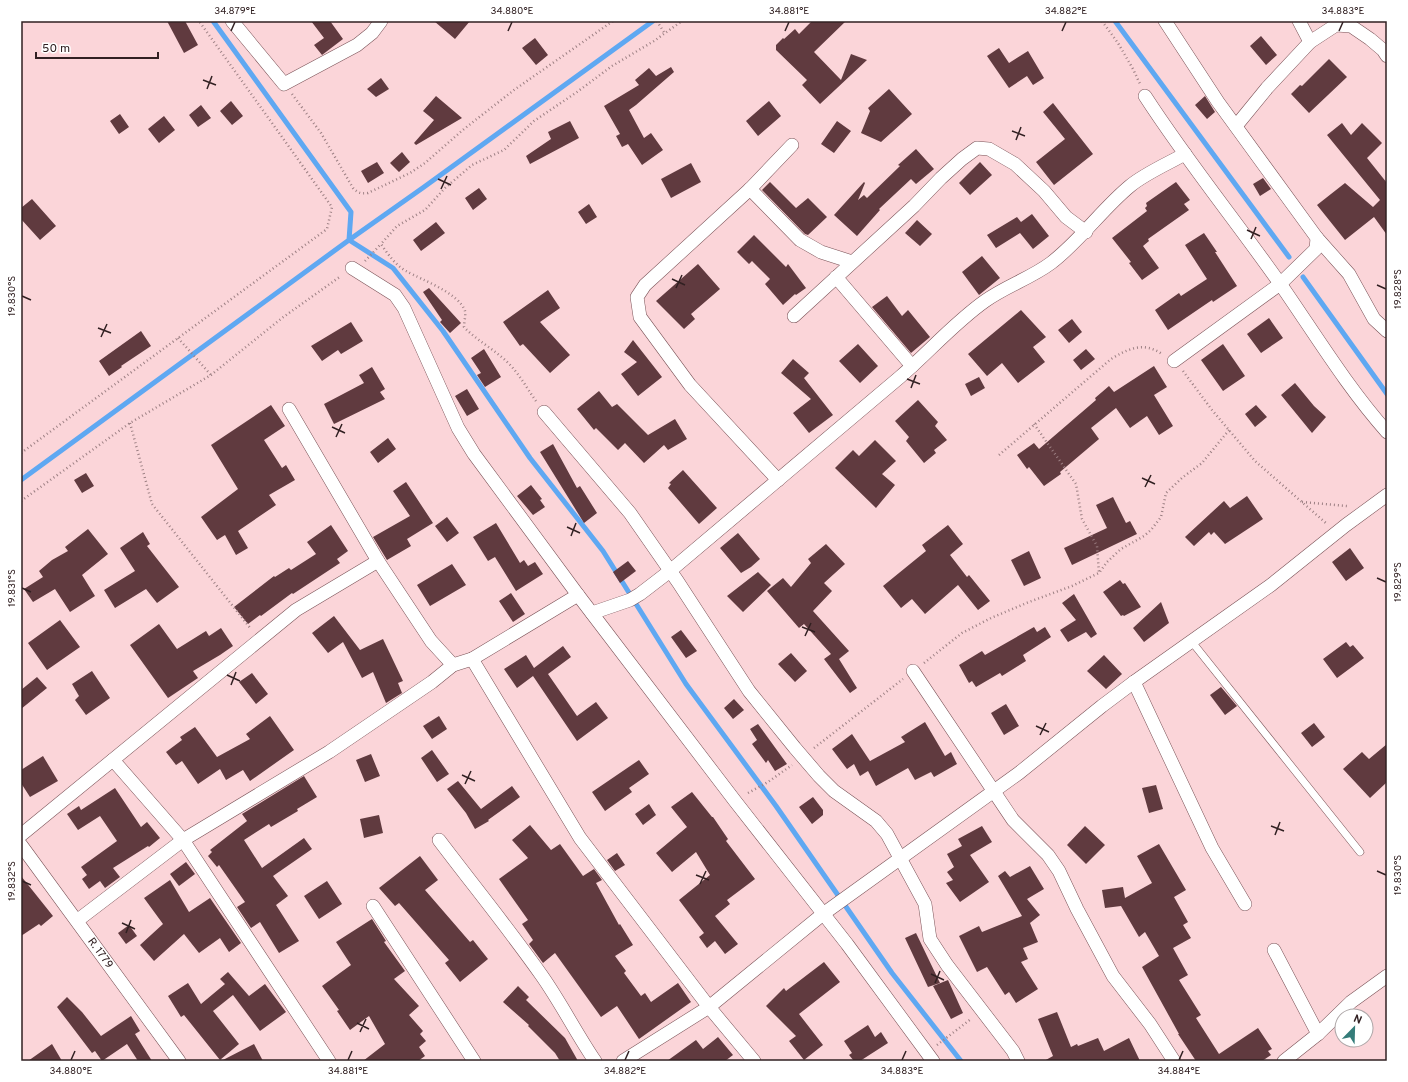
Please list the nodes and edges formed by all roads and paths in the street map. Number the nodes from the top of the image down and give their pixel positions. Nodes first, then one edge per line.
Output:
1 (199, 21) edge
2 (232, 21) edge
3 (381, 21) edge
4 (613, 21) edge
5 (656, 21) edge
6 (682, 21) edge
7 (1102, 21) edge
8 (1165, 21) edge
9 (1299, 21) edge
10 (665, 34) junction
11 (1310, 42) junction
12 (1387, 56) edge
13 (284, 84) junction
14 (1145, 96) joint
15 (1236, 126) junction
16 (792, 145) dead end
17 (1185, 154) junction
18 (750, 189) junction
19 (1086, 232) junction
20 (1317, 238) junction
21 (381, 244) junction
22 (852, 262) junction
23 (357, 266) junction
24 (836, 277) junction
25 (1280, 284) junction
26 (794, 316) dead end
27 (1387, 331) edge
28 (178, 338) junction
29 (1174, 361) junction
30 (912, 366) junction
31 (211, 375) junction
32 (289, 408) dead end
33 (544, 412) joint
34 (130, 422) junction
35 (1034, 424) junction
36 (1230, 430) junction
37 (1387, 432) edge
38 (21, 453) edge
39 (999, 455) dead end
40 (778, 480) junction
41 (1387, 495) edge
42 (21, 501) edge
43 (1302, 502) junction
44 (1370, 507) junction
45 (1337, 533) junction
46 (378, 561) junction
47 (670, 571) junction
48 (1099, 573) junction
49 (578, 595) junction
50 (592, 613) junction
51 (259, 639) junction
52 (1192, 642) junction
53 (472, 660) junction
54 (453, 665) junction
55 (913, 671) junction
56 (1134, 682) junction
57 (803, 757) junction
58 (112, 760) junction
59 (757, 787) dead end
60 (992, 791) junction
61 (21, 835) edge
62 (183, 840) junction
63 (439, 840) dead end
64 (21, 845) edge
65 (1360, 852) dead end
66 (899, 859) junction
67 (1245, 904) dead end
68 (373, 906) dead end
69 (823, 914) junction
70 (78, 920) junction
71 (1274, 950) dead end
72 (1387, 976) edge
73 (709, 1007) junction
74 (982, 1011) junction
75 (1318, 1034) junction
76 (937, 1046) dead end
77 (179, 1061) edge
78 (329, 1061) edge
79 (474, 1061) edge
80 (595, 1061) edge
81 (623, 1061) edge
82 (754, 1061) edge
83 (933, 1061) edge
84 (1018, 1061) edge
85 (1174, 1061) edge
86 (1284, 1061) edge

1 - 28 path
2 - 13 street
3 - 13 street
4 - 13 path
5 - 10 path
6 - 10 path
7 - 14 path
8 - 15 street
9 - 11 street
10 - 21 path
11 - 12 street
11 - 15 street
14 - 17 street
15 - 20 street
16 - 18 street
17 - 19 street
17 - 25 street
18 - 22 street
18 - 40 street
19 - 22 street
19 - 30 street
20 - 25 street
20 - 27 street
21 - 23 path
21 - 33 path
22 - 24 street
23 - 31 path
23 - 49 street
24 - 26 street
24 - 30 street
25 - 29 street
25 - 37 street
28 - 31 path
28 - 38 path
29 - 35 path
29 - 36 path
30 - 40 street
31 - 34 path
32 - 46 street
33 - 47 street
34 - 42 path
34 - 51 path
35 - 39 path
35 - 48 path
36 - 43 path
36 - 48 path
40 - 47 street
41 - 44 street
43 - 44 path
43 - 45 path
44 - 45 street
45 - 52 street
46 - 51 street
46 - 54 street
47 - 50 street
47 - 57 street
48 - 55 path
49 - 50 street
49 - 53 street
50 - 69 street
51 - 58 street
52 - 56 street
52 - 65 lane
53 - 54 street
53 - 73 street
54 - 62 street
55 - 57 path
55 - 60 street
56 - 60 street
56 - 67 street
57 - 59 path
57 - 66 street
58 - 61 street
58 - 62 street
60 - 66 street
60 - 85 street
62 - 70 street
62 - 78 street
63 - 80 street
64 - 70 street, R. 1779
66 - 69 street
66 - 74 street
68 - 79 street
69 - 73 street
69 - 83 street
70 - 77 street, R. 1779
71 - 75 street
72 - 75 street
73 - 81 street
73 - 82 street
74 - 76 path
74 - 84 street
75 - 86 street

